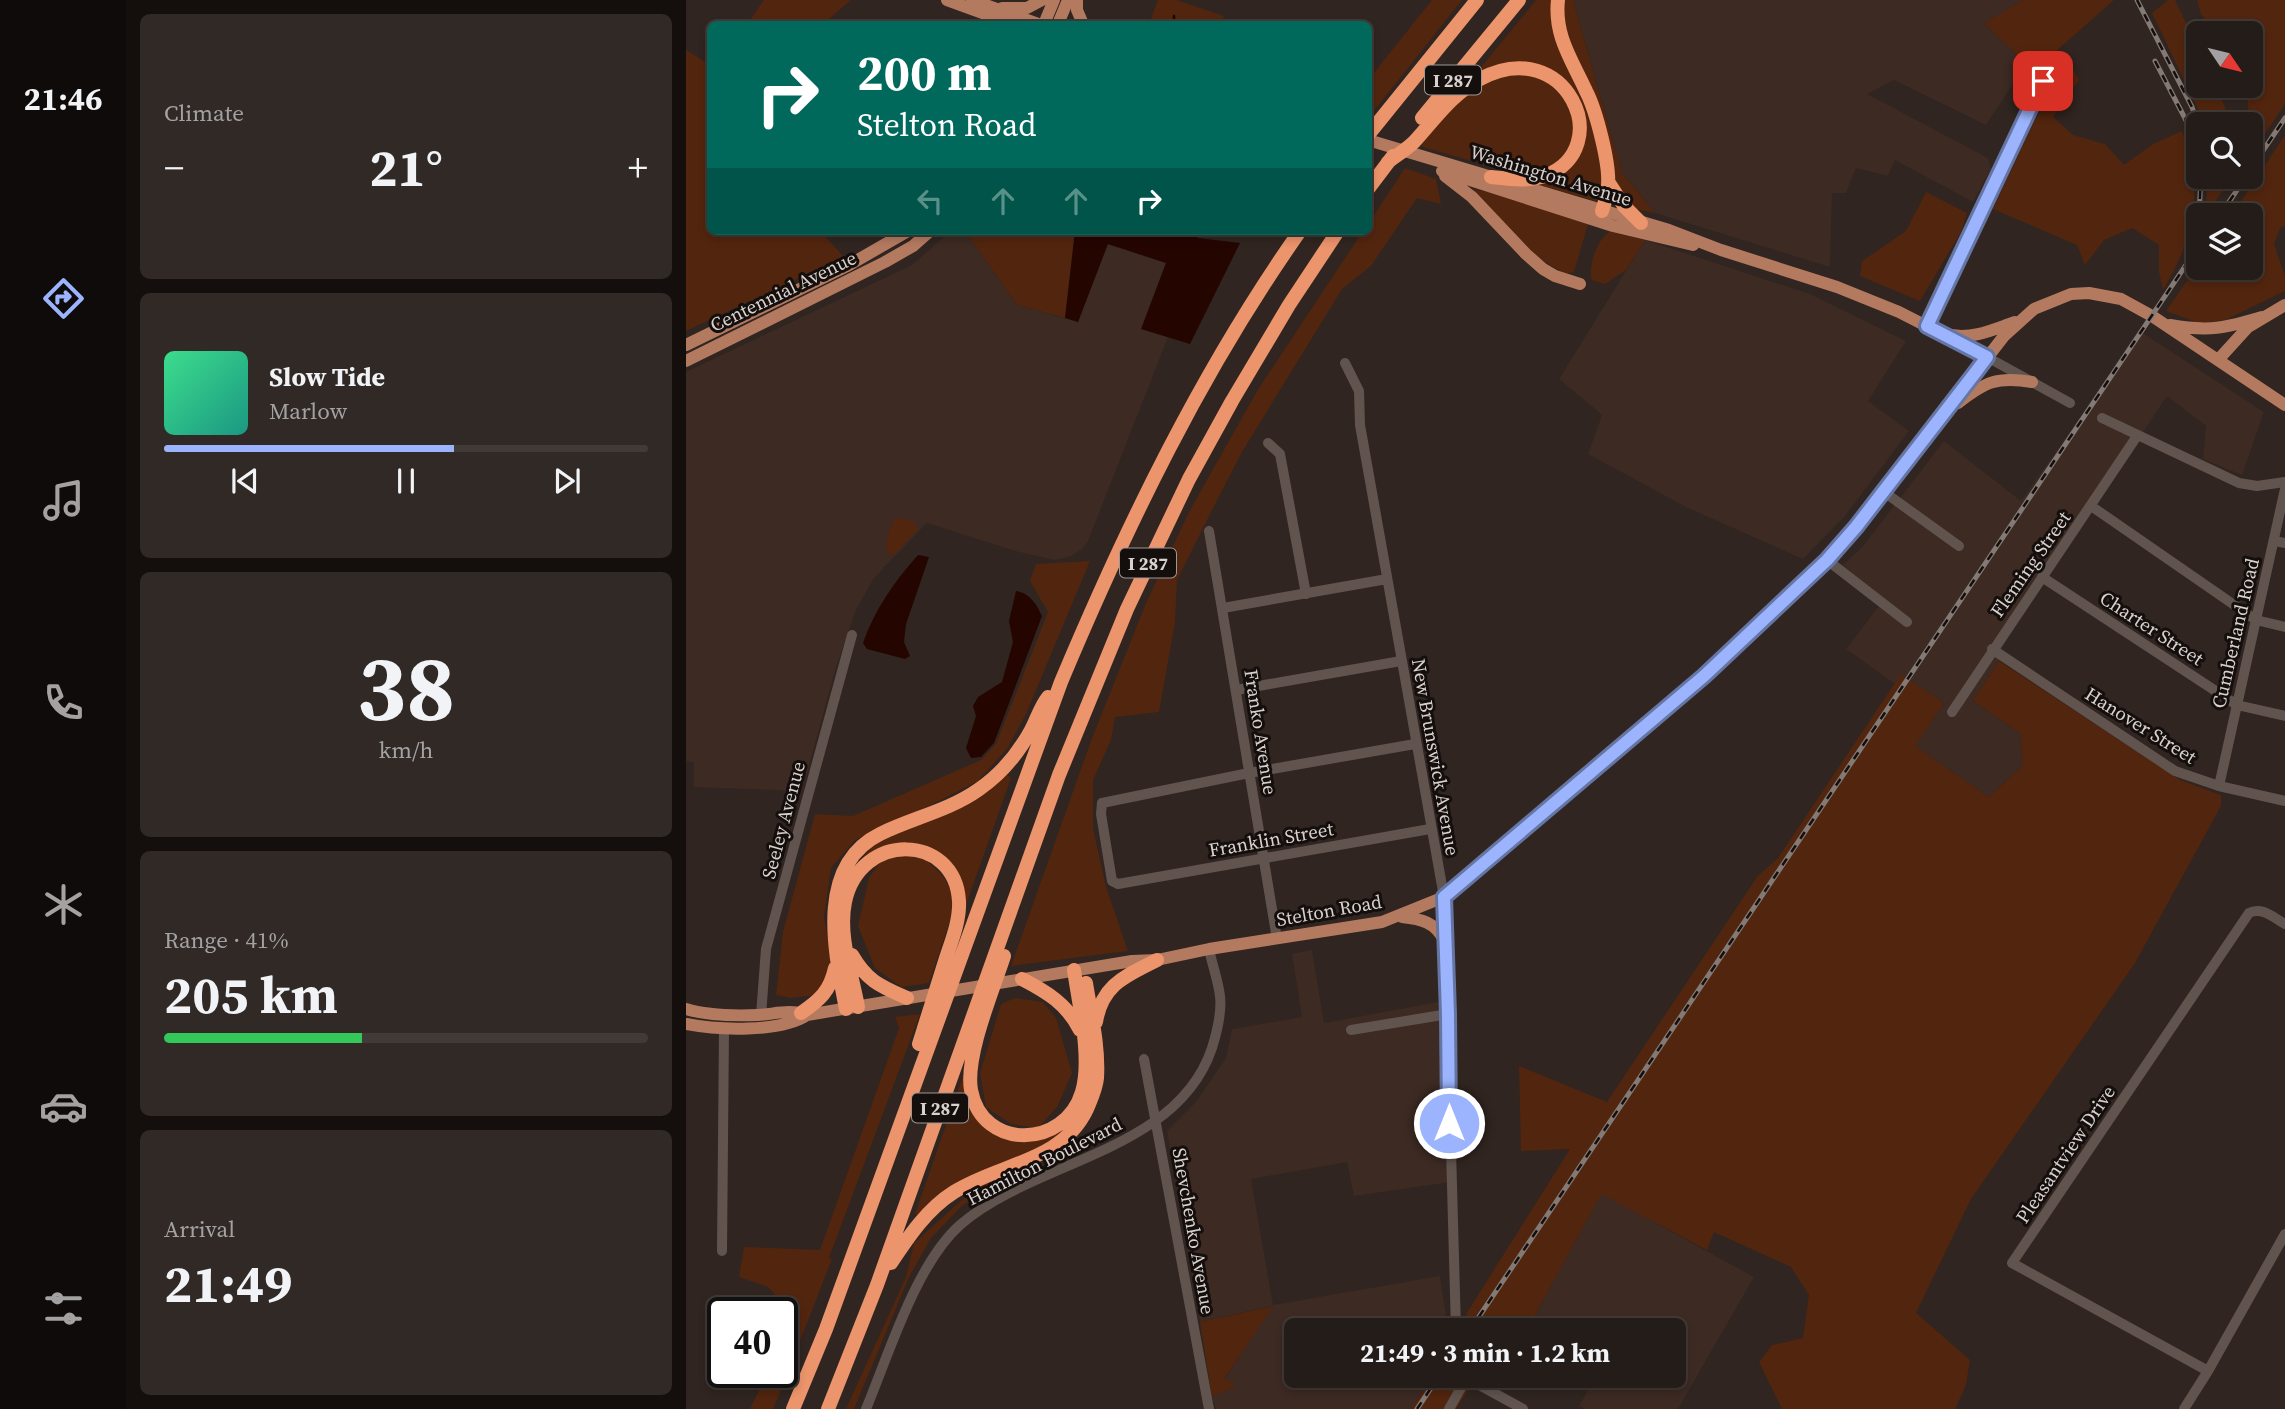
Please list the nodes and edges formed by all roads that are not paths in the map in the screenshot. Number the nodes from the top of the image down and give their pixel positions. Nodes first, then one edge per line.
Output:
1 (947, 0) edge
2 (972, 0) edge
3 (1042, 0) edge
4 (1054, 0) edge
5 (1068, 0) edge
6 (1077, 0) edge
7 (1477, 0) edge
8 (1519, 0) edge
9 (1558, 0) edge
10 (999, 17) edge
11 (1021, 21) edge
12 (1045, 21) edge
13 (1059, 21) edge
14 (1082, 21) edge
15 (2043, 81) dead end
16 (1372, 130) edge
17 (1372, 142) edge
18 (1372, 149) edge
19 (1388, 162) junction
20 (1425, 162) junction
21 (1436, 169) junction
22 (1492, 177) junction
23 (1609, 183) junction
24 (1372, 184) edge
25 (1602, 211) junction
26 (1641, 223) junction
27 (901, 235) edge
28 (925, 235) edge
29 (1297, 235) edge
30 (1335, 235) edge
31 (1721, 250) junction
32 (1580, 284) dead end
33 (2285, 305) edge
34 (2262, 317) junction
35 (2018, 321) junction
36 (2163, 324) junction
37 (1927, 326) junction
38 (1941, 333) junction
39 (686, 345) edge
40 (1987, 357) junction
41 (686, 360) edge
42 (2218, 360) junction
43 (1345, 363) dead end
44 (2032, 382) junction
45 (2070, 403) dead end
46 (2285, 405) edge
47 (1946, 411) junction
48 (2102, 418) dead end
49 (2137, 436) junction
50 (1268, 443) dead end
51 (2285, 482) edge
52 (2285, 489) edge
53 (1884, 492) junction
54 (2091, 506) junction
55 (1209, 531) dead end
56 (2280, 542) edge
57 (1959, 546) dead end
58 (1827, 560) junction
59 (2042, 577) junction
60 (1387, 579) junction
61 (1306, 594) junction
62 (1223, 608) junction
63 (2256, 620) junction
64 (1907, 622) dead end
65 (2285, 627) edge
66 (852, 635) dead end
67 (1992, 649) junction
68 (1401, 661) junction
69 (1061, 682) junction
70 (1236, 690) junction
71 (2237, 705) junction
72 (1952, 712) dead end
73 (2285, 716) edge
74 (1415, 744) junction
75 (1250, 773) junction
76 (2219, 786) junction
77 (2285, 801) edge
78 (1430, 830) junction
79 (1263, 858) junction
80 (1444, 897) junction
81 (1399, 916) junction
82 (2285, 924) edge
83 (1004, 931) junction
84 (1277, 939) junction
85 (1444, 940) junction
86 (847, 944) junction
87 (1209, 949) junction
88 (837, 960) junction
89 (1157, 960) junction
90 (1079, 970) junction
91 (1017, 980) junction
92 (910, 998) junction
93 (852, 1008) junction
94 (686, 1009) edge
95 (804, 1014) junction
96 (1448, 1014) junction
97 (761, 1015) junction
98 (686, 1024) edge
99 (724, 1029) junction
100 (1351, 1030) dead end
101 (1088, 1034) junction
102 (1144, 1059) dead end
103 (921, 1066) junction
104 (1157, 1119) junction
105 (2285, 1234) edge
106 (722, 1251) dead end
107 (877, 1285) junction
108 (1456, 1318) edge
109 (2208, 1371) junction
110 (1460, 1388) edge
111 (1485, 1388) edge
112 (793, 1409) edge
113 (828, 1409) edge
114 (866, 1409) edge
115 (1209, 1409) edge
116 (1449, 1409) edge
117 (1523, 1409) edge
118 (2184, 1409) edge

1 - 10 main road
2 - 10 main road
3 - 10 main road
4 - 12 main road
5 - 13 main road
6 - 14 main road
7 - 16 highway, I 287
8 - 19 highway, I 287
9 - 23 highway
10 - 11 main road
15 - 37 street
17 - 20 main road, Washington Avenue
18 - 20 main road, Washington Avenue
19 - 22 highway
19 - 24 highway, I 287
20 - 21 main road, Washington Avenue
20 - 22 main road, Washington Avenue
21 - 31 main road, Washington Avenue
21 - 32 main road
22 - 25 main road, Washington Avenue
23 - 25 highway
23 - 26 highway
25 - 26 main road, Washington Avenue
26 - 31 main road, Washington Avenue
27 - 39 main road, Centennial Avenue
28 - 41 main road, Centennial Avenue
29 - 69 highway, I 287
30 - 83 highway, I 287
31 - 37 main road, Washington Avenue
33 - 34 main road
34 - 36 main road
34 - 42 main road
35 - 36 main road, Stelton Road
35 - 38 main road
35 - 40 main road, Stelton Road
36 - 42 main road, Stelton Road
37 - 38 main road, Washington Avenue
38 - 40 main road, Washington Avenue
40 - 44 street, Washington Avenue
40 - 47 main road, Stelton Road
42 - 46 main road, Stelton Road
43 - 60 street, New Brunswick Avenue
44 - 45 street, Washington Avenue
44 - 47 main road
47 - 53 main road, Stelton Road
48 - 49 street
49 - 51 street
49 - 54 street, Fleming Street
50 - 61 street
52 - 56 street, Cumberland Road
53 - 57 street
53 - 58 main road, Stelton Road
54 - 59 street, Fleming Street
54 - 63 street
55 - 62 street, Franko Avenue
56 - 63 street, Cumberland Road
58 - 64 street
58 - 80 main road, Stelton Road
59 - 67 street, Fleming Street
59 - 71 street, Charter Street
60 - 61 street
60 - 68 street, New Brunswick Avenue
61 - 62 street
62 - 70 street, Franko Avenue
63 - 65 street
63 - 71 street, Cumberland Road
66 - 97 street, Seeley Avenue
67 - 72 street, Fleming Street
67 - 76 street, Hanover Street
68 - 70 street
68 - 74 street, New Brunswick Avenue
69 - 88 highway
69 - 103 highway, I 287
70 - 75 street, Franko Avenue
71 - 73 street, Charter Street
71 - 76 street, Cumberland Road
74 - 75 street
74 - 78 street, New Brunswick Avenue
75 - 79 street, Franko Avenue
75 - 79 street, Franklin Street
76 - 77 street, Hanover Street
78 - 79 street, Franklin Street
78 - 80 street, New Brunswick Avenue
79 - 84 street, Franko Avenue
80 - 81 main road, Stelton Road
80 - 85 street, New Brunswick Avenue
81 - 84 main road, Stelton Road
81 - 85 main road
82 - 109 street, Pleasantview Drive
83 - 101 highway
83 - 107 highway, I 287
84 - 87 main road, Stelton Road
85 - 96 street, New Brunswick Avenue
86 - 92 highway
86 - 93 highway
86 - 103 highway
87 - 89 main road, Stelton Road
87 - 104 street, Hamilton Boulevard
88 - 93 highway
88 - 95 highway
89 - 90 main road, Stelton Road
89 - 101 highway
90 - 91 main road, Stelton Road
90 - 101 highway
91 - 92 main road, Stelton Road
91 - 101 highway
92 - 93 main road, Stelton Road
93 - 95 main road, Stelton Road
94 - 97 main road, Stelton Road
95 - 97 main road, Stelton Road
95 - 99 main road, Stelton Road
96 - 100 street
96 - 108 street, New Brunswick Avenue
98 - 99 main road, Stelton Road
99 - 106 street
101 - 107 highway
102 - 104 street, Shevchenko Avenue
103 - 112 highway, I 287
104 - 114 street, Hamilton Boulevard
104 - 115 street, Shevchenko Avenue
105 - 109 street
107 - 113 highway, I 287
109 - 118 street
110 - 116 street
111 - 117 street

